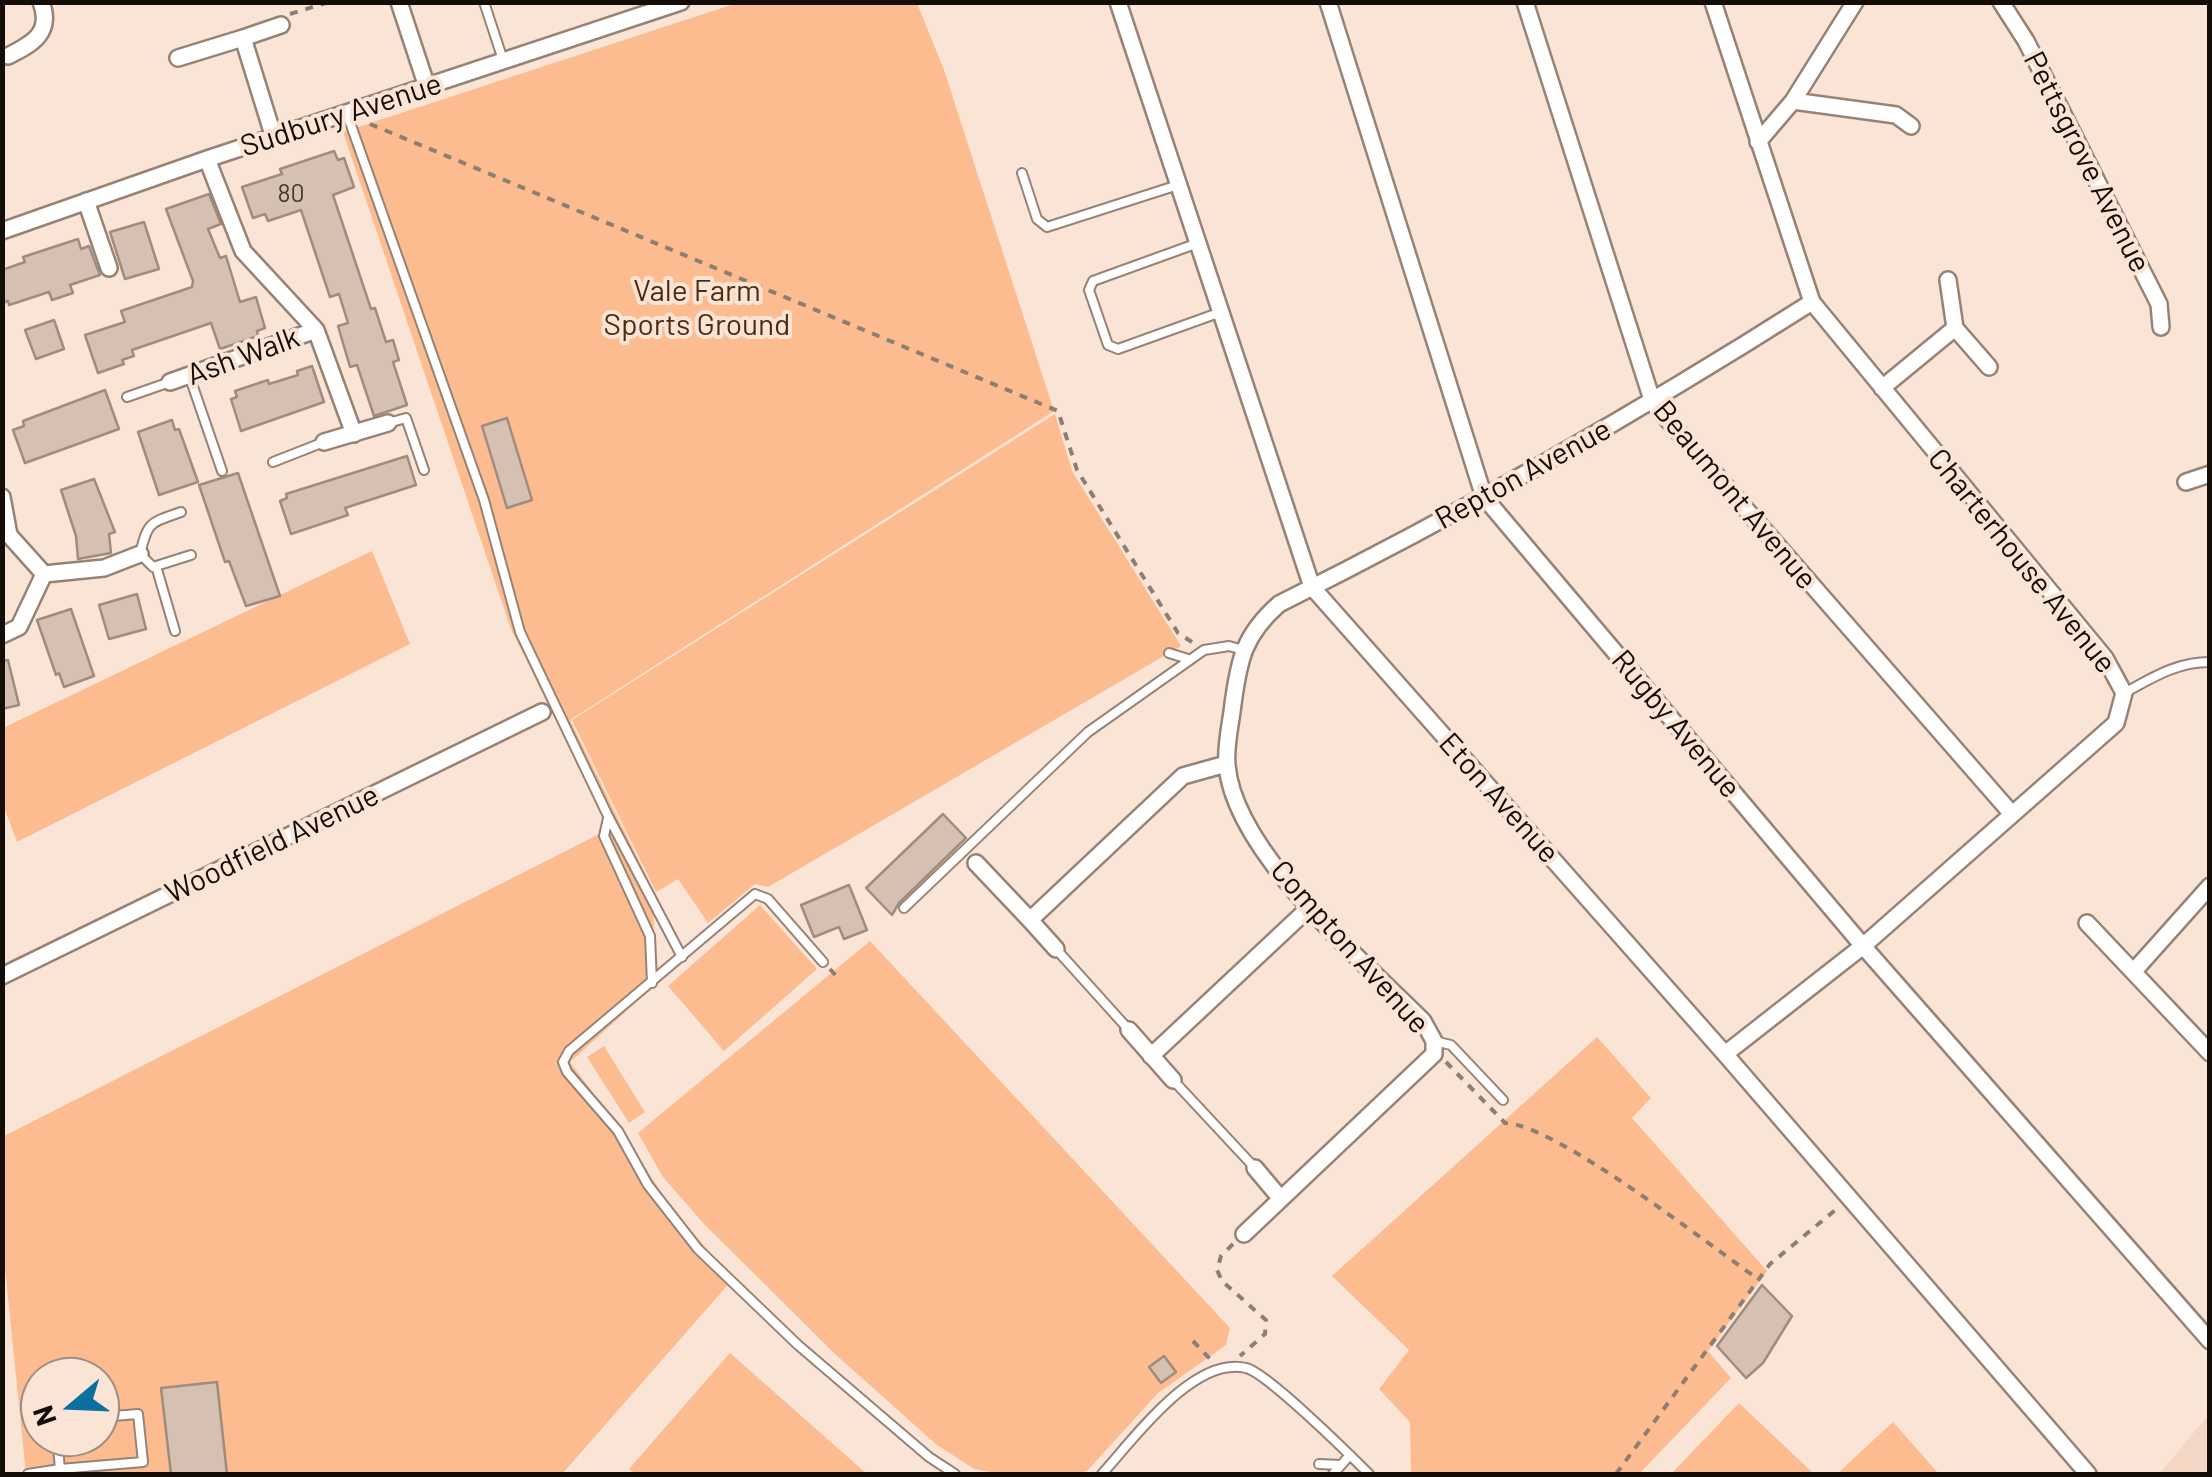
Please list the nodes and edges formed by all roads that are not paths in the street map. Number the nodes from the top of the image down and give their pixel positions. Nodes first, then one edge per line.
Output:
1 (41, 2) edge
2 (399, 2) edge
3 (484, 2) edge
4 (681, 2) edge
5 (1118, 2) edge
6 (1328, 2) edge
7 (1525, 2) edge
8 (1713, 2) edge
9 (1855, 2) edge
10 (2002, 2) edge
11 (281, 25) road end
12 (243, 38) junction
13 (8, 56) dead end
14 (178, 58) dead end
15 (504, 62) junction
16 (427, 88) junction
17 (1793, 102) junction
18 (347, 114) junction
19 (1911, 126) dead end
20 (274, 138) junction
21 (1758, 142) junction
22 (207, 159) junction
23 (1022, 173) dead end
24 (1178, 185) junction
25 (86, 201) junction
26 (2, 231) edge
27 (1198, 243) junction
28 (109, 268) dead end
29 (1948, 280) dead end
30 (1812, 302) junction
31 (1221, 312) junction
32 (2160, 326) dead end
33 (1955, 328) junction
34 (316, 330) junction
35 (1989, 367) dead end
36 (189, 375) junction
37 (170, 382) joint
38 (1882, 388) junction
39 (127, 398) dead end
40 (1652, 403) junction
41 (388, 423) joint
42 (354, 434) junction
43 (324, 442) joint
44 (272, 462) dead end
45 (424, 470) dead end
46 (222, 472) dead end
47 (2210, 474) edge
48 (2186, 482) dead end
49 (2, 497) edge
50 (1484, 497) junction
51 (182, 512) dead end
52 (6, 536) edge
53 (140, 554) junction
54 (191, 555) dead end
55 (156, 566) junction
56 (44, 574) junction
57 (1312, 587) junction
58 (175, 631) dead end
59 (2, 635) edge
60 (1244, 650) junction
61 (1170, 653) dead end
62 (1188, 659) junction
63 (2210, 662) edge
64 (2124, 693) junction
65 (542, 712) dead end
66 (1226, 764) junction
67 (2012, 814) junction
68 (608, 816) junction
69 (976, 864) dead end
70 (2210, 886) edge
71 (1310, 907) junction
72 (904, 908) dead end
73 (1030, 920) junction
74 (2088, 923) dead end
75 (1863, 946) junction
76 (1056, 948) joint
77 (682, 957) junction
78 (823, 962) dead end
79 (2134, 971) junction
80 (2, 976) edge
81 (652, 983) junction
82 (1129, 1030) joint
83 (1434, 1048) junction
84 (2210, 1053) edge
85 (1725, 1054) junction
86 (1151, 1056) junction
87 (1173, 1080) joint
88 (1503, 1100) dead end
89 (1255, 1168) joint
90 (1281, 1198) junction
91 (1244, 1234) road end
92 (2210, 1340) edge
93 (120, 1415) edge
94 (1350, 1455) junction
95 (59, 1457) edge
96 (1319, 1464) dead end
97 (1341, 1465) junction
98 (60, 1469) junction
99 (28, 1474) edge
100 (955, 1474) edge
101 (1102, 1474) edge
102 (1333, 1474) edge
103 (1370, 1474) edge
104 (2088, 1474) edge

1 - 13 street
2 - 16 street
3 - 15 lane
4 - 15 street, Sudbury Avenue
5 - 24 street, Eton Avenue
6 - 50 street, Rugby Avenue
7 - 40 street, Beaumont Avenue
8 - 21 street, Charterhouse Avenue
9 - 17 street
10 - 32 street, Pettsgrove Avenue
11 - 12 street
12 - 14 street
12 - 20 street
15 - 16 street, Sudbury Avenue
16 - 18 street, Sudbury Avenue
17 - 19 street
17 - 21 street
18 - 20 street, Sudbury Avenue
18 - 68 lane
20 - 22 street, Sudbury Avenue
21 - 30 street, Charterhouse Avenue
22 - 25 street, Sudbury Avenue
22 - 34 street, Ash Walk
23 - 24 lane
24 - 27 street, Eton Avenue
25 - 26 street, Sudbury Avenue
25 - 28 street
27 - 31 street, Eton Avenue
27 - 31 lane
29 - 33 street
30 - 38 street, Charterhouse Avenue
30 - 40 street, Repton Avenue
31 - 57 street, Eton Avenue
33 - 35 street
33 - 38 street
34 - 36 street, Ash Walk
34 - 42 street, Ash Walk
36 - 37 street, Ash Walk
36 - 46 lane
37 - 39 lane
38 - 64 street, Charterhouse Avenue
40 - 50 street, Repton Avenue
40 - 67 street, Beaumont Avenue
41 - 42 street
41 - 45 lane
42 - 43 street
43 - 44 lane
47 - 48 street
49 - 52 street
50 - 57 street, Repton Avenue
50 - 75 street, Rugby Avenue
51 - 53 lane
52 - 56 street
53 - 55 lane
53 - 56 street
54 - 55 lane
55 - 58 lane
56 - 59 street
57 - 60 street, Repton Avenue
57 - 85 street, Eton Avenue
60 - 62 lane
60 - 66 street, Compton Avenue
61 - 62 lane
62 - 72 lane
63 - 64 lane
64 - 67 street, Charterhouse Avenue
65 - 80 street, Woodfield Avenue
66 - 71 street, Compton Avenue
66 - 73 street
67 - 75 street, Charterhouse Avenue
68 - 77 lane
68 - 81 lane
69 - 73 street
70 - 79 street
71 - 83 street, Compton Avenue
71 - 86 street
73 - 76 street
74 - 79 street
75 - 85 street, Charterhouse Avenue
75 - 92 street, Rugby Avenue
76 - 82 lane
77 - 78 lane
77 - 81 lane
79 - 84 street
81 - 100 lane
82 - 86 street
83 - 88 lane
83 - 90 street, Compton Avenue
85 - 104 street, Eton Avenue
86 - 87 street
87 - 89 lane
89 - 90 street
90 - 91 street, Compton Avenue
93 - 98 lane
94 - 97 lane
94 - 101 lane
94 - 103 lane
95 - 98 lane
96 - 97 lane
97 - 102 lane
98 - 99 lane

